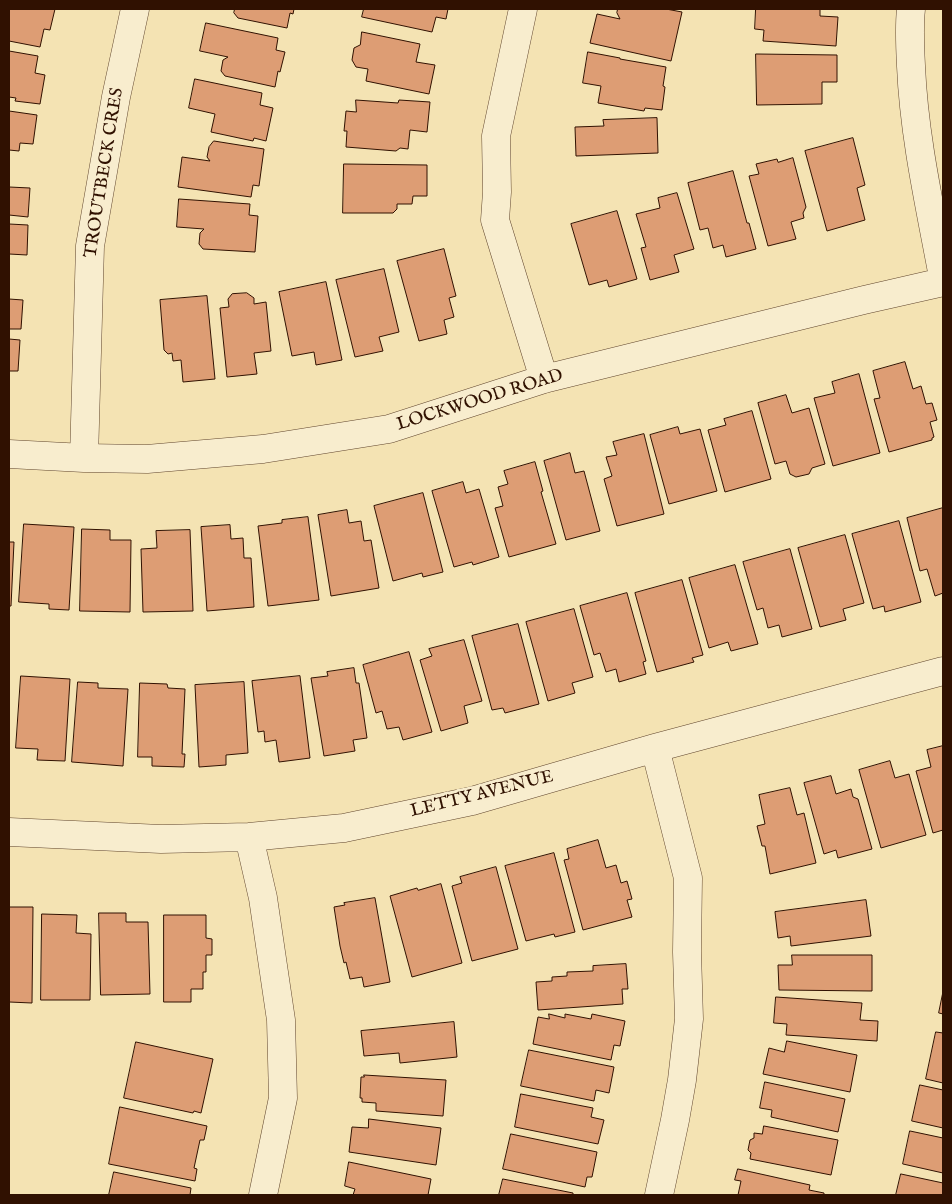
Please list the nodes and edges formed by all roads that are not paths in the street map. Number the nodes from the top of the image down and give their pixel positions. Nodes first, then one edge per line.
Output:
1 (135, 9) edge
2 (523, 9) edge
3 (911, 9) edge
4 (943, 277) edge
5 (943, 282) edge
6 (544, 379) junction
7 (9, 454) edge
8 (84, 458) junction
9 (943, 671) edge
10 (655, 748) junction
11 (9, 832) edge
12 (249, 837) junction
13 (263, 1195) edge
14 (659, 1195) edge

1 - 8 street, TROUTBECK CRES
2 - 6 street
3 - 4 street
5 - 6 street, LOCKWOOD ROAD
6 - 8 street, LOCKWOOD ROAD
7 - 8 street, LOCKWOOD ROAD
9 - 10 street, LETTY AVENUE
10 - 12 street, LETTY AVENUE
10 - 14 street
11 - 12 street, LETTY AVENUE
12 - 13 street

